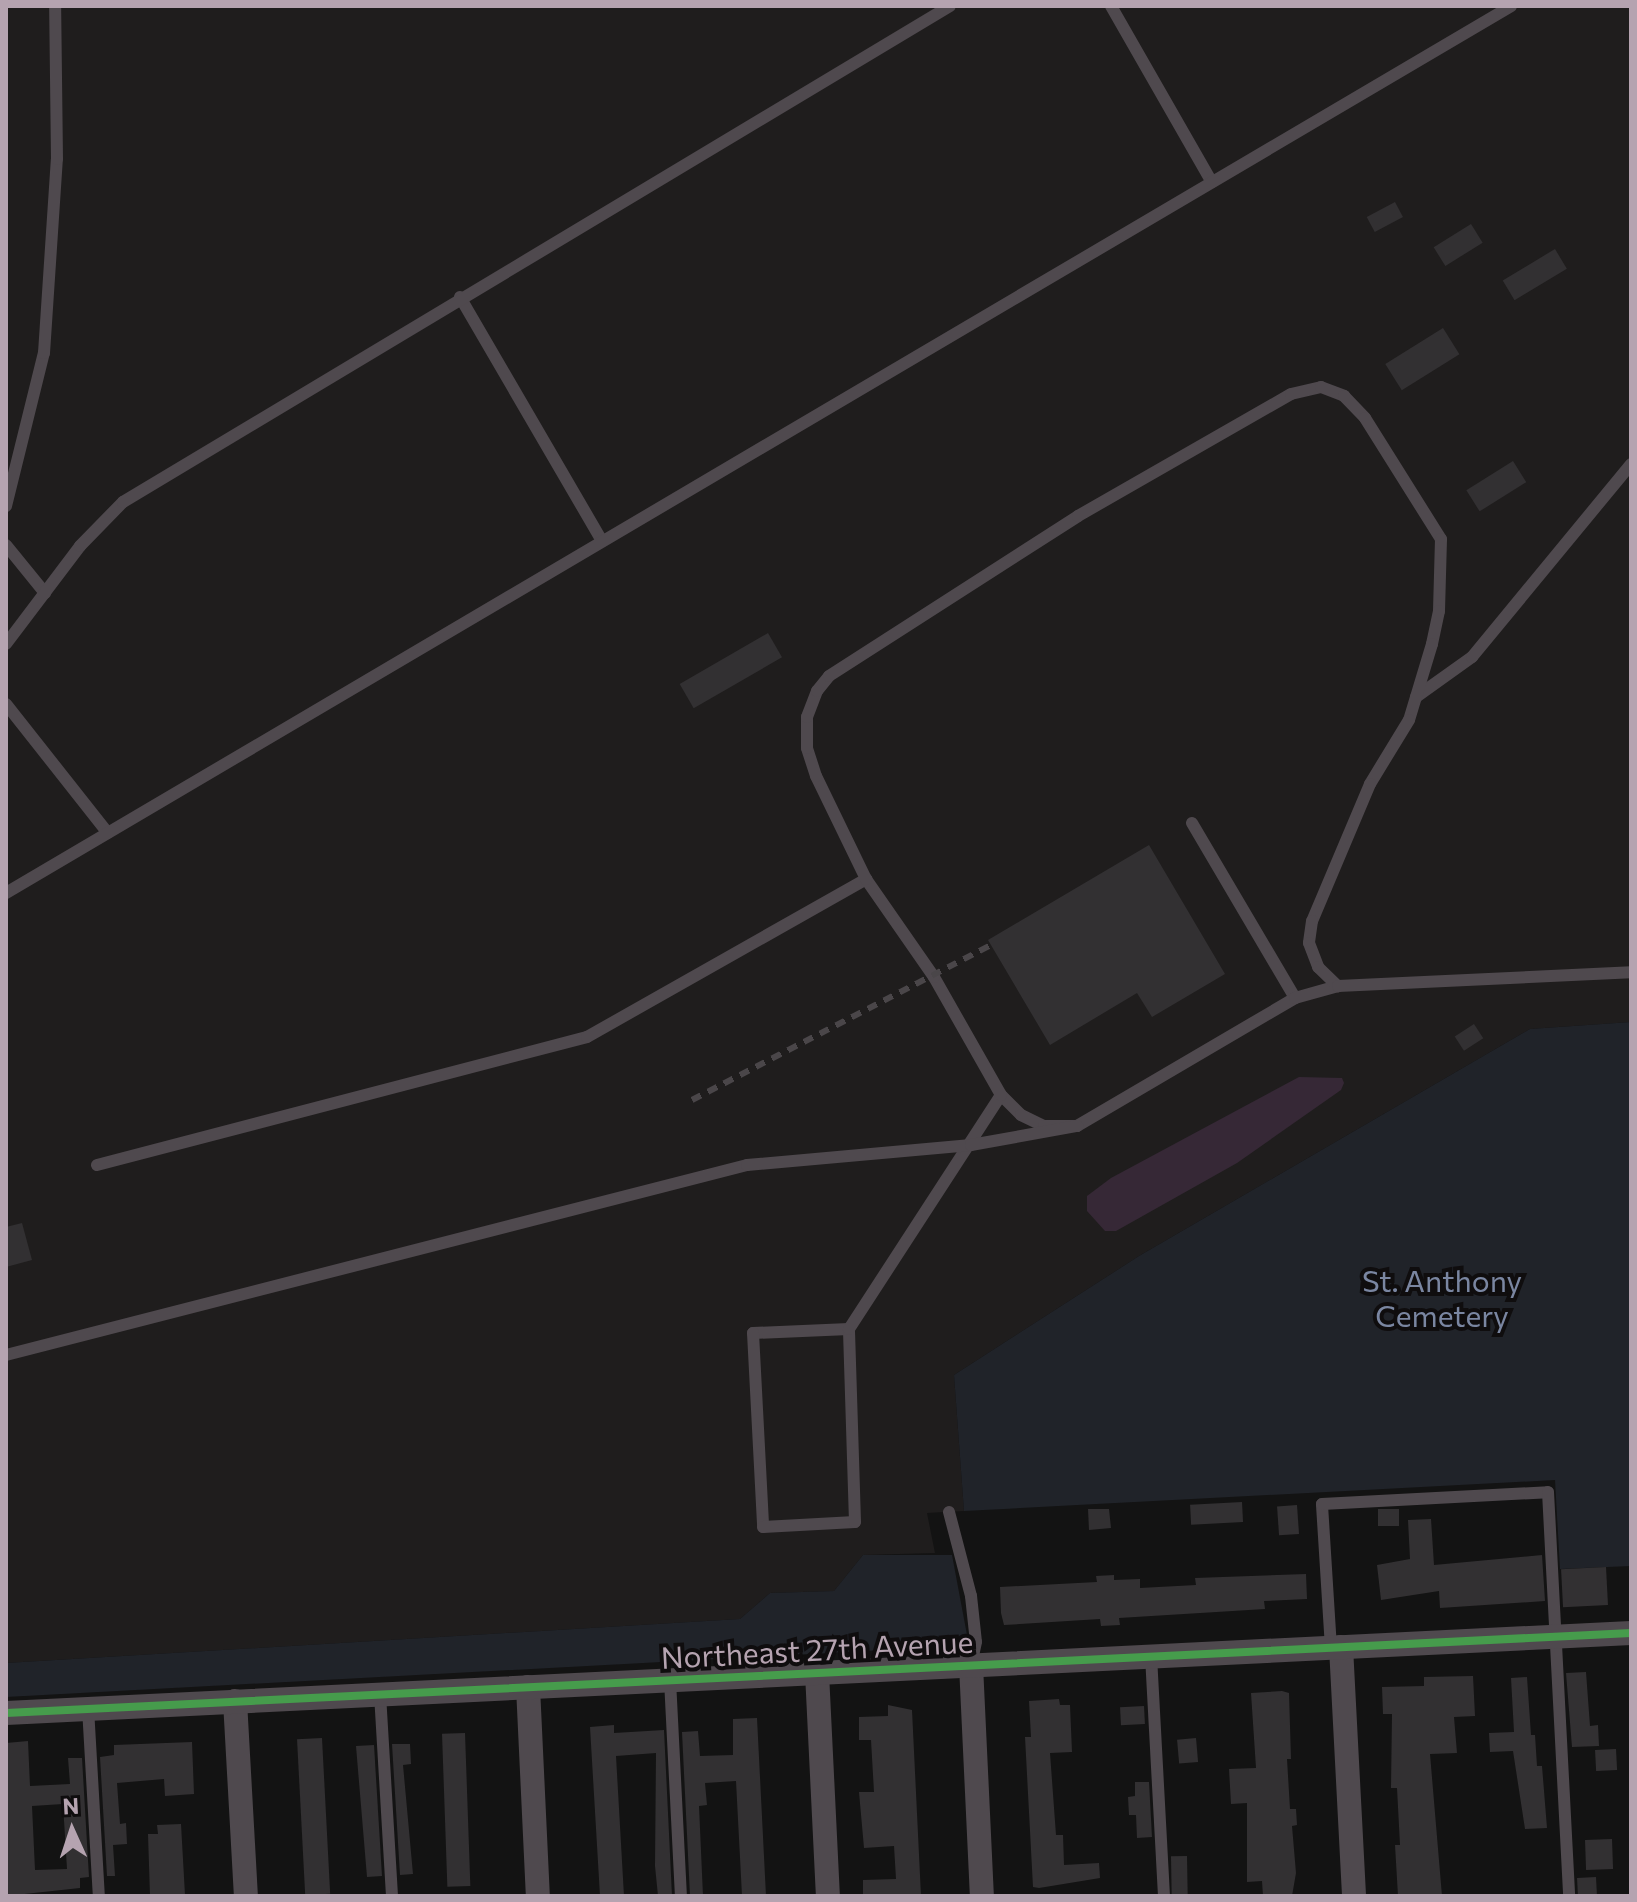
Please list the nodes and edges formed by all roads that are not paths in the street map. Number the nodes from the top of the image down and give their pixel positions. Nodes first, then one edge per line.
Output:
1 (55, 6) edge
2 (950, 6) edge
3 (1111, 6) edge
4 (1511, 6) edge
5 (1212, 182) junction
6 (460, 297) junction
7 (1631, 464) edge
8 (6, 506) edge
9 (602, 541) junction
10 (6, 545) edge
11 (45, 593) junction
12 (6, 644) edge
13 (1416, 697) junction
14 (6, 704) edge
15 (1192, 823) dead end
16 (108, 833) junction
17 (866, 879) junction
18 (6, 893) edge
19 (1631, 972) edge
20 (1338, 986) junction
21 (1295, 998) junction
22 (1001, 1095) junction
23 (1077, 1126) junction
24 (971, 1145) junction
25 (97, 1165) dead end
26 (849, 1329) junction
27 (6, 1355) edge
28 (949, 1512) dead end
29 (1631, 1633) edge
30 (1556, 1637) junction
31 (1336, 1648) junction
32 (1151, 1656) junction
33 (971, 1665) junction
34 (817, 1673) junction
35 (670, 1680) junction
36 (528, 1687) junction
37 (380, 1694) junction
38 (235, 1701) junction
39 (88, 1708) junction
40 (6, 1713) edge
41 (99, 1896) edge
42 (246, 1896) edge
43 (392, 1896) edge
44 (538, 1896) edge
45 (681, 1896) edge
46 (828, 1896) edge
47 (982, 1896) edge
48 (1164, 1896) edge
49 (1354, 1896) edge
50 (1569, 1896) edge

1 - 8 lane
2 - 6 lane
3 - 5 lane
4 - 5 lane
5 - 9 lane
6 - 9 lane
6 - 11 lane
7 - 13 lane
9 - 16 lane
10 - 11 lane
11 - 12 lane
13 - 17 lane
13 - 20 lane
14 - 16 lane
15 - 21 lane
16 - 18 lane
17 - 22 lane
17 - 25 lane
19 - 20 lane
20 - 21 lane
21 - 23 lane
22 - 23 lane
22 - 24 lane
23 - 24 lane
24 - 26 lane
24 - 27 lane
26 - 26 lane
28 - 33 lane
29 - 30 street, Northeast 27th Avenue
30 - 31 street, Northeast 27th Avenue
30 - 31 lane
30 - 50 lane
31 - 32 street, Northeast 27th Avenue
31 - 49 street
32 - 33 street, Northeast 27th Avenue
32 - 48 lane
33 - 34 street, Northeast 27th Avenue
33 - 47 street
34 - 35 street, Northeast 27th Avenue
34 - 46 street
35 - 36 street, Northeast 27th Avenue
35 - 45 lane
36 - 37 street, Northeast 27th Avenue
36 - 44 street
37 - 38 street, Northeast 27th Avenue
37 - 43 lane
38 - 39 street, Northeast 27th Avenue
38 - 42 street
39 - 40 street, Northeast 27th Avenue
39 - 41 lane

